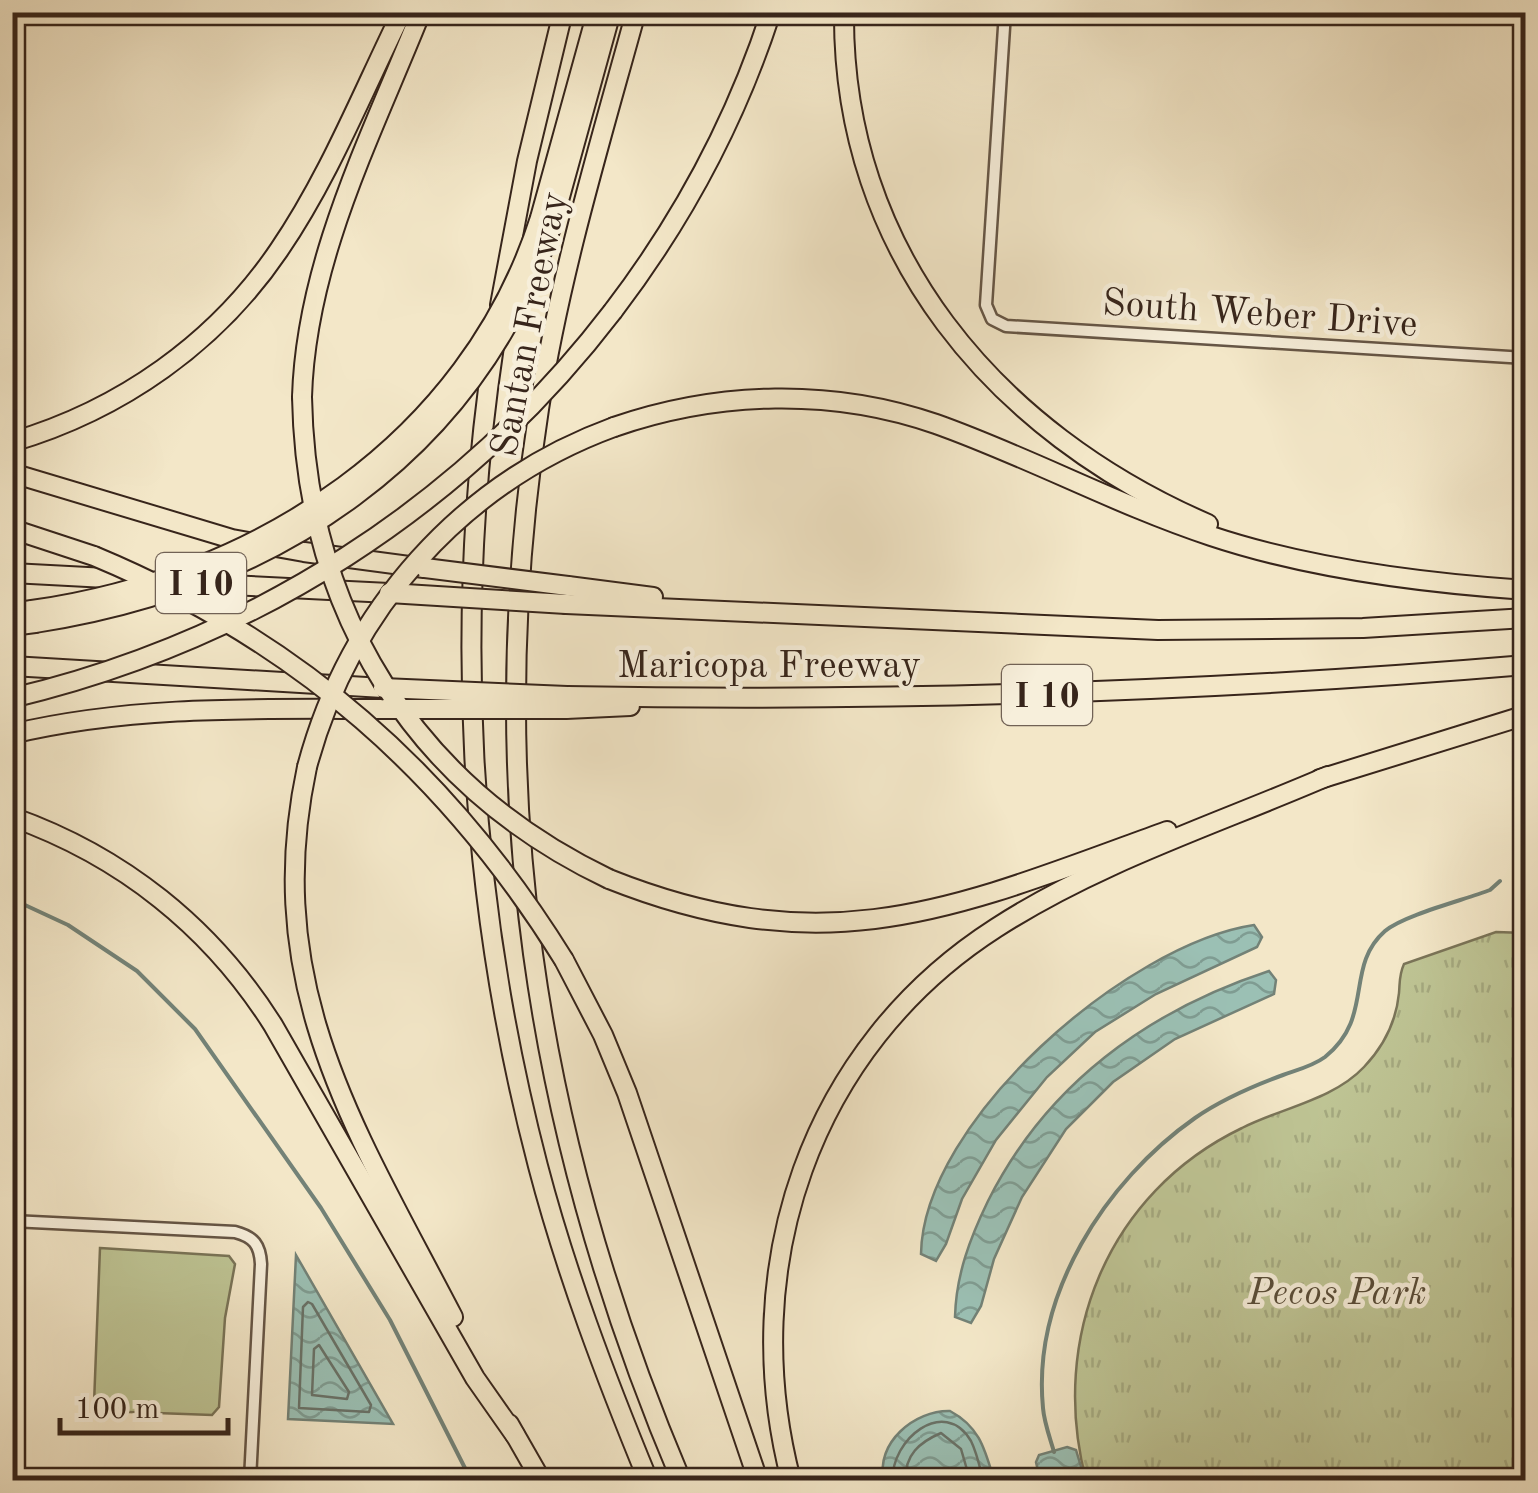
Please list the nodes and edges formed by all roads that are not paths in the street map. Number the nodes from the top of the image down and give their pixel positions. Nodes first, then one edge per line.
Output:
1 (402, 12) edge
2 (421, 12) edge
3 (563, 12) edge
4 (597, 12) edge
5 (611, 12) edge
6 (636, 12) edge
7 (771, 12) edge
8 (844, 12) edge
9 (1005, 12) edge
10 (546, 220) junction
11 (1526, 358) edge
12 (12, 442) edge
13 (12, 473) edge
14 (12, 529) edge
15 (1297, 557) junction
16 (12, 573) edge
17 (1526, 590) edge
18 (567, 594) junction
19 (12, 613) edge
20 (1526, 618) edge
21 (12, 626) edge
22 (1526, 665) edge
23 (12, 666) edge
24 (12, 698) edge
25 (566, 702) junction
26 (1526, 715) edge
27 (12, 734) edge
28 (1328, 776) junction
29 (12, 817) edge
30 (12, 1221) edge
31 (514, 1434) junction
32 (250, 1480) edge
33 (541, 1480) edge
34 (648, 1480) edge
35 (681, 1480) edge
36 (758, 1480) edge
37 (791, 1480) edge

1 - 12 highway
2 - 28 highway, bridge
3 - 34 highway, Santan Freeway
4 - 10 highway
5 - 10 highway
6 - 35 highway, Santan Freeway
7 - 24 highway, bridge
8 - 15 highway
9 - 11 street, South Weber Drive
10 - 19 highway, bridge
10 - 21 highway, bridge
13 - 18 highway, bridge
14 - 36 highway, bridge
15 - 17 highway
15 - 31 highway, bridge
16 - 18 highway, I 10, bridge
18 - 20 highway, Maricopa Freeway / I 10
22 - 25 highway, Maricopa Freeway / I 10
23 - 25 highway, Maricopa Freeway / I 10, bridge
25 - 27 highway, bridge
26 - 28 highway
28 - 37 highway
29 - 31 highway
30 - 32 street
31 - 33 highway

